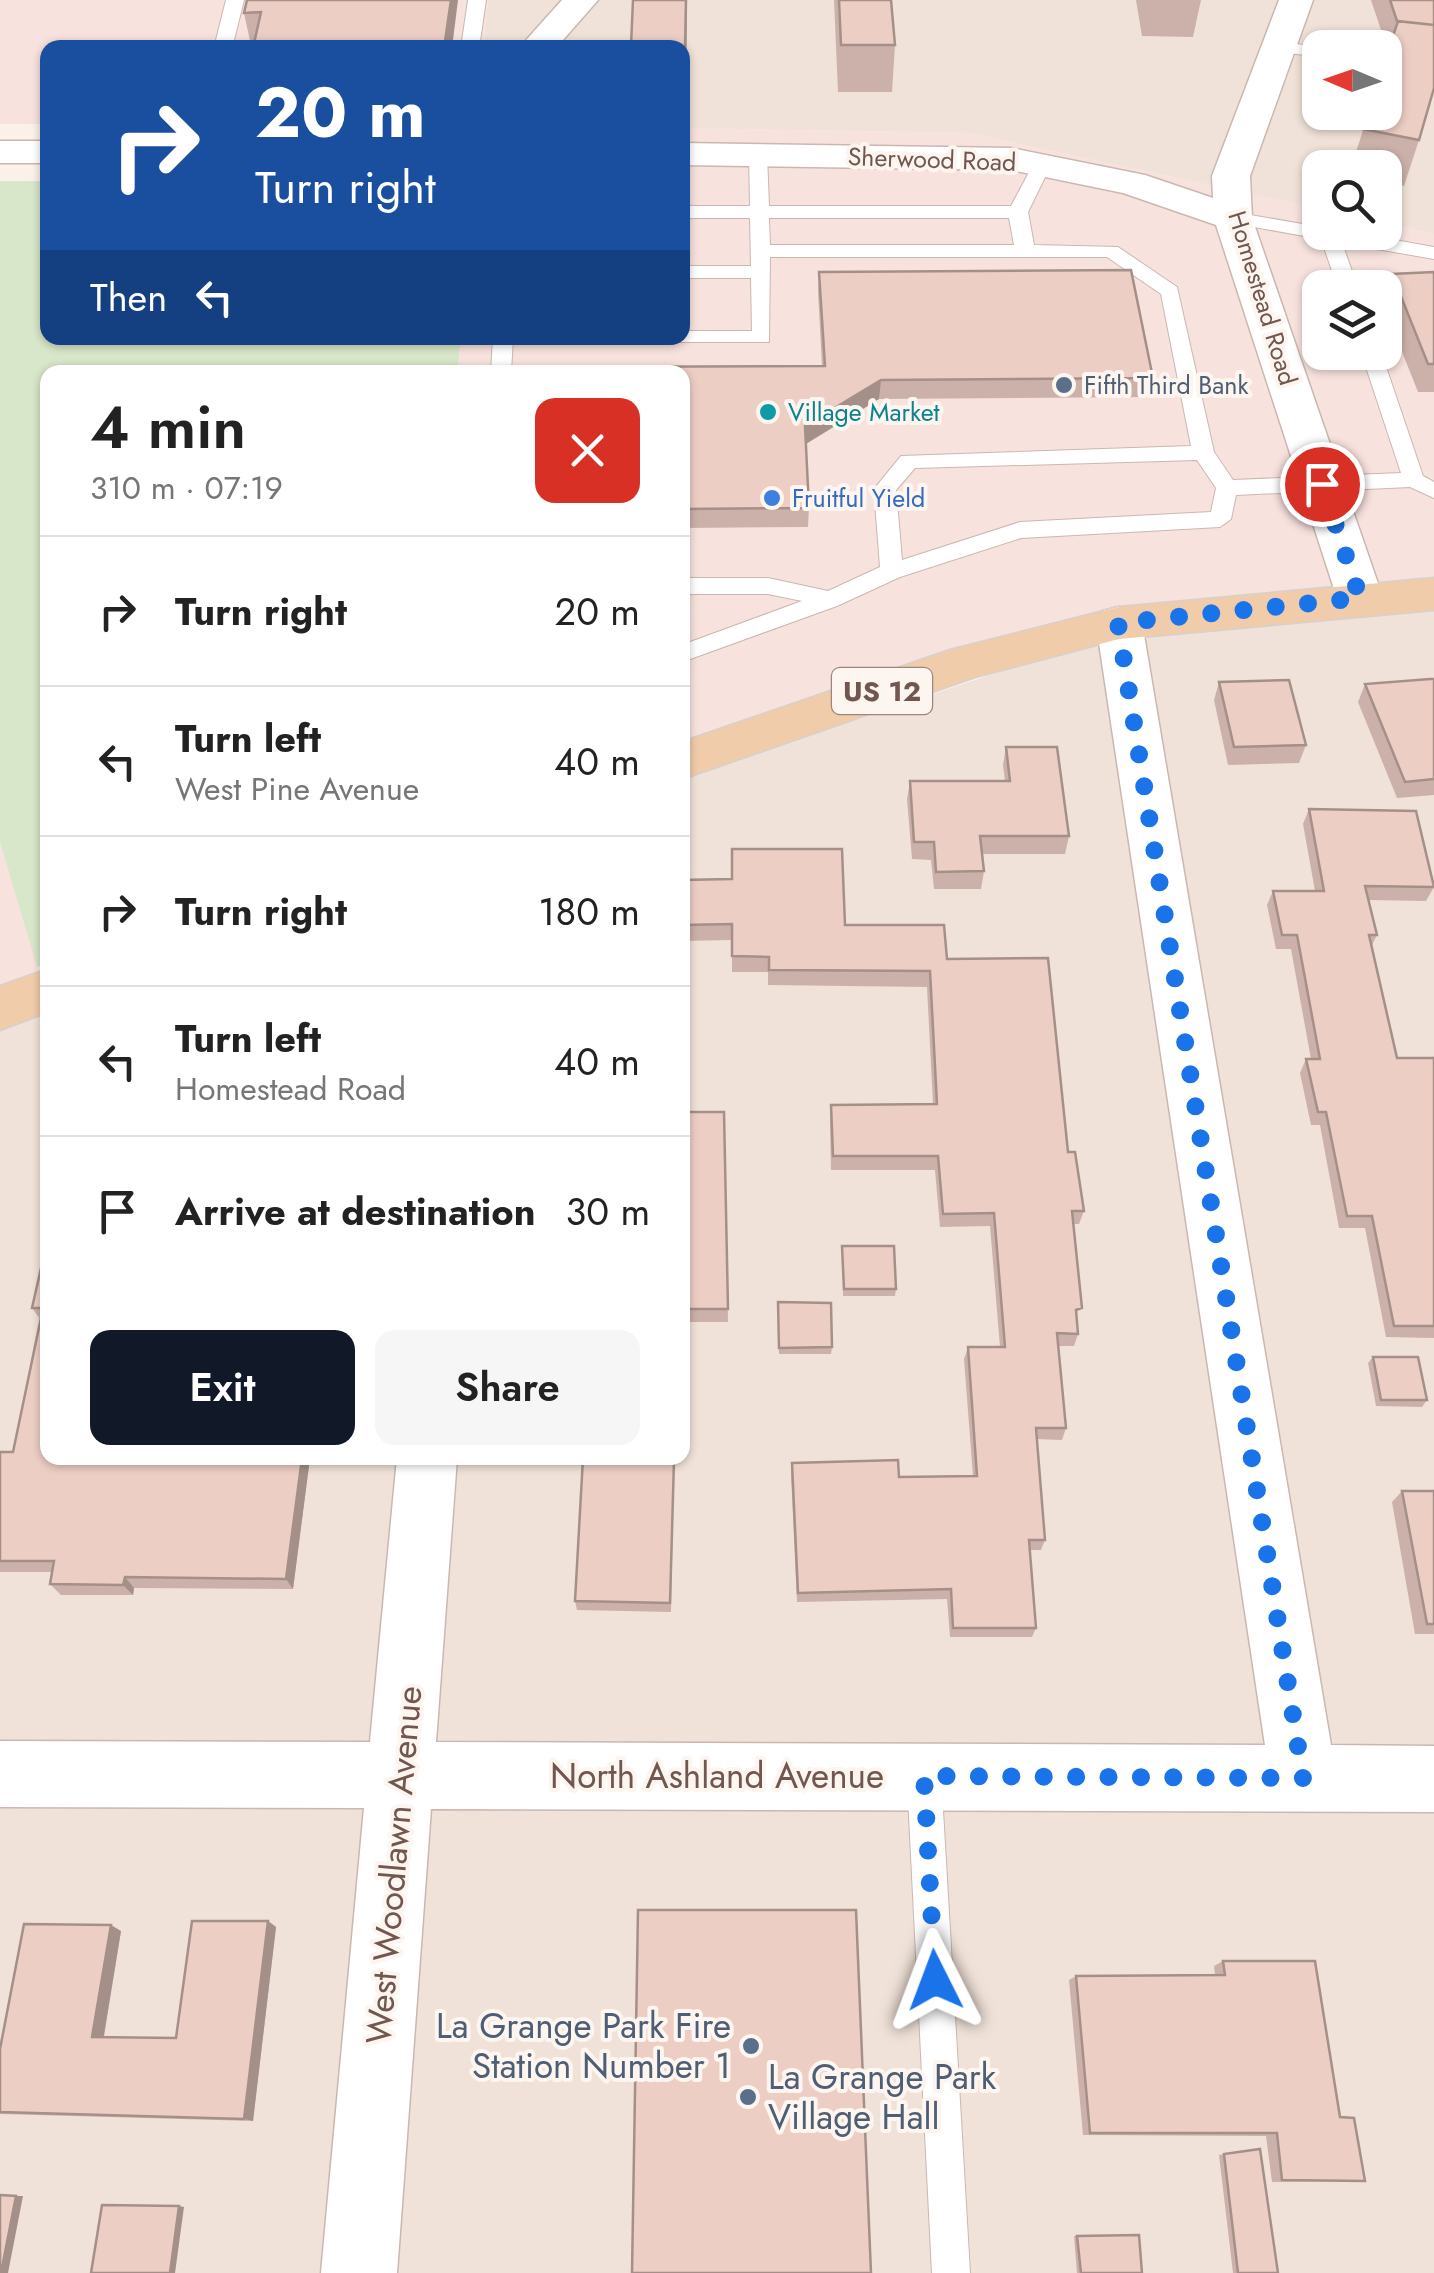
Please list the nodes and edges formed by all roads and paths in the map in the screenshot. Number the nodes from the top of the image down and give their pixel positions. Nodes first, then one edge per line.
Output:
1 (235, 0) edge
2 (476, 0) edge
3 (581, 0) edge
4 (1296, 0) edge
5 (226, 40) edge
6 (471, 40) edge
7 (544, 40) edge
8 (1279, 48) junction
9 (1302, 50) edge
10 (0, 152) edge
11 (40, 152) edge
12 (690, 154) edge
13 (758, 154) junction
14 (1042, 164) junction
15 (690, 212) edge
16 (760, 212) junction
17 (1018, 212) junction
18 (1233, 218) junction
19 (1302, 230) edge
20 (1402, 248) edge
21 (1025, 251) junction
22 (1434, 254) edge
23 (761, 262) junction
24 (690, 271) edge
25 (690, 337) edge
26 (1377, 370) edge
27 (1203, 453) junction
28 (1322, 484) junction
29 (1424, 485) edge
30 (1228, 488) junction
31 (892, 571) junction
32 (690, 586) edge
33 (1434, 594) edge
34 (1360, 598) junction
35 (829, 600) junction
36 (1102, 627) junction
37 (690, 651) edge
38 (690, 758) edge
39 (40, 993) edge
40 (0, 1008) edge
41 (425, 1465) edge
42 (0, 1774) edge
43 (402, 1774) junction
44 (924, 1776) junction
45 (1303, 1778) junction
46 (1434, 1779) edge
47 (360, 2273) edge
48 (951, 2273) edge

1 - 5 lane
2 - 6 lane
3 - 7 street
4 - 8 street, Homestead Road
8 - 9 lane
8 - 18 street, Homestead Road
10 - 11 street
12 - 13 street, Sherwood Road
13 - 14 street, Sherwood Road
13 - 16 lane
14 - 17 lane
14 - 18 street, Sherwood Road
15 - 16 lane
16 - 17 lane
16 - 23 lane
17 - 21 lane
18 - 19 lane
18 - 28 street, Homestead Road
20 - 22 lane
21 - 23 lane
21 - 27 lane
23 - 24 lane
23 - 25 lane
26 - 29 lane
27 - 30 lane
27 - 31 lane
28 - 29 lane
28 - 30 lane
28 - 34 street, Homestead Road
30 - 31 lane
31 - 35 lane
32 - 35 lane
33 - 34 main road, US 12
34 - 36 main road, US 12
35 - 37 lane
36 - 38 main road, US 12
36 - 45 street
39 - 40 main road
41 - 43 street, West Woodlawn Avenue
42 - 43 street, North Ashland Avenue
43 - 44 street, North Ashland Avenue
43 - 47 street, West Woodlawn Avenue
44 - 45 street, North Ashland Avenue
44 - 48 lane
45 - 46 street, North Ashland Avenue

